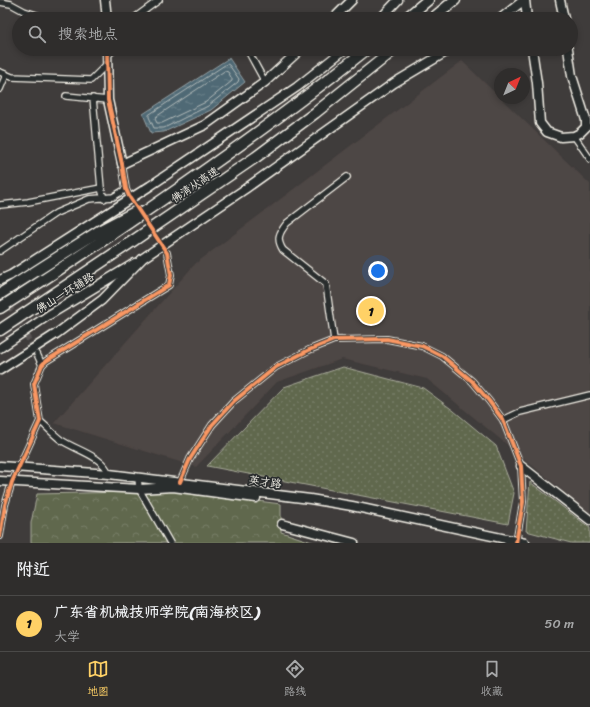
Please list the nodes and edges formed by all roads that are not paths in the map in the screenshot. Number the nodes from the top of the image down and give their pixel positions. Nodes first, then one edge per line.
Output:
1 (105, 0) edge
2 (159, 0) edge
3 (352, 0) edge
4 (398, 0) edge
5 (428, 0) edge
6 (456, 0) edge
7 (525, 0) edge
8 (560, 0) edge
9 (0, 2) edge
10 (27, 12) edge
11 (106, 12) edge
12 (143, 12) edge
13 (341, 12) edge
14 (387, 12) edge
15 (413, 12) edge
16 (441, 12) edge
17 (509, 12) edge
18 (526, 12) edge
19 (563, 12) edge
20 (107, 56) edge
21 (251, 56) edge
22 (293, 56) edge
23 (336, 56) edge
24 (358, 56) edge
25 (386, 56) edge
26 (439, 56) edge
27 (533, 56) edge
28 (569, 56) edge
29 (0, 72) edge
30 (6, 75) junction
31 (265, 82) junction
32 (0, 89) edge
33 (66, 96) dead end
34 (93, 98) junction
35 (108, 100) junction
36 (574, 136) junction
37 (590, 159) edge
38 (122, 164) junction
39 (347, 177) dead end
40 (101, 188) junction
41 (126, 189) junction
42 (172, 193) junction
43 (129, 196) tunnel mouth
44 (104, 199) junction
45 (0, 205) edge
46 (0, 251) edge
47 (167, 253) tunnel mouth
48 (143, 258) junction
49 (0, 280) edge
50 (0, 294) edge
51 (0, 308) edge
52 (0, 330) edge
53 (334, 340) junction
54 (0, 348) edge
55 (37, 354) tunnel mouth
56 (42, 365) junction
57 (0, 370) edge
58 (590, 395) edge
59 (503, 420) junction
60 (40, 421) junction
61 (0, 466) edge
62 (521, 466) junction
63 (18, 468) junction
64 (109, 474) junction
65 (138, 477) junction
66 (0, 481) edge
67 (12, 482) junction
68 (180, 482) junction
69 (140, 489) junction
70 (590, 520) edge
71 (282, 524) dead end
72 (0, 536) edge
73 (170, 543) edge
74 (354, 543) edge
75 (516, 543) edge

1 - 11 main road
2 - 12 street
3 - 13 main road
4 - 14 main road
5 - 15 highway
6 - 16 highway
7 - 17 main road
7 - 18 main road
8 - 19 main road
9 - 10 street
20 - 30 street
20 - 35 main road
21 - 31 street
22 - 31 main road
23 - 49 main road
24 - 42 highway, 佛清从高速
25 - 52 highway, 佛清从高速
26 - 48 main road
27 - 36 main road
28 - 36 main road
29 - 30 street
30 - 32 street
31 - 38 main road
33 - 34 street
34 - 35 street
34 - 40 street
35 - 38 main road
36 - 37 street
38 - 41 street
39 - 53 street
40 - 44 street
40 - 45 street
41 - 43 street
41 - 44 street
42 - 50 highway
42 - 51 highway, 佛清从高速
44 - 46 street
47 - 56 street
48 - 54 main road, 佛山一环辅路
48 - 57 main road
53 - 59 street
53 - 68 street
55 - 56 street
56 - 60 street
58 - 59 street
59 - 62 street
60 - 63 street
60 - 64 street
61 - 63 main road, 英才路
62 - 70 main road
62 - 75 street
63 - 64 main road, 英才路
63 - 67 street
64 - 65 main road, 英才路
65 - 68 main road, 英才路
65 - 69 street
66 - 67 main road, 英才路
67 - 69 main road, 英才路
67 - 72 street
68 - 75 main road, 英才路
69 - 73 street
69 - 75 main road, 英才路
71 - 74 main road

